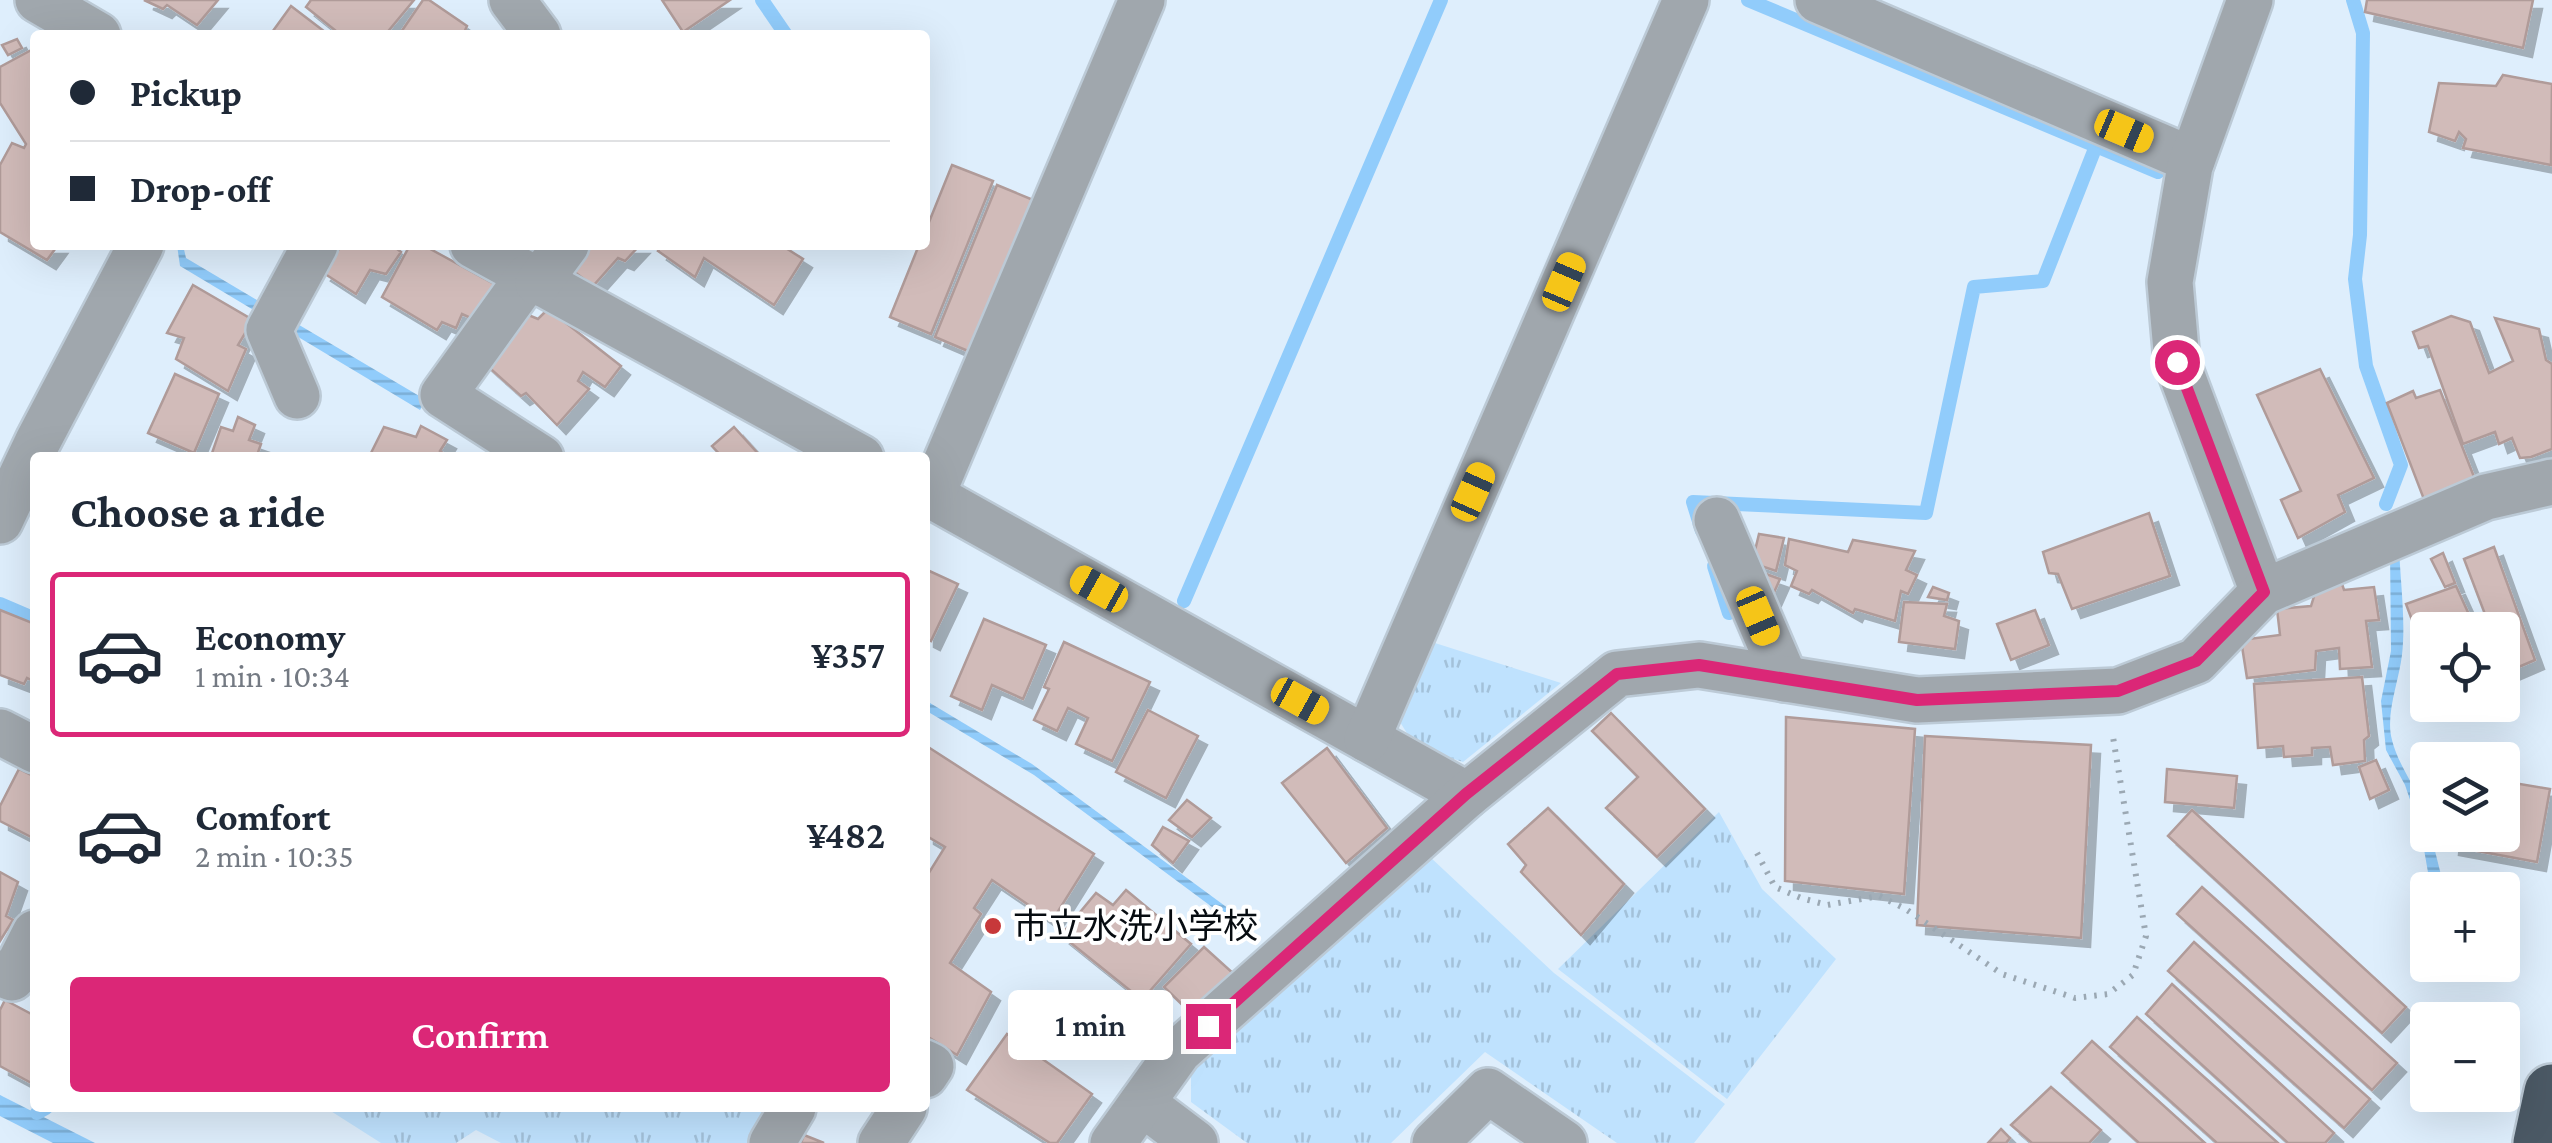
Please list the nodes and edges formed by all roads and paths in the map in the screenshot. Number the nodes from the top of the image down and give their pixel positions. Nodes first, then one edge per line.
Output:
1 (512, 0) edge
2 (1142, 0) edge
3 (1686, 0) edge
4 (1818, 0) edge
5 (2250, 0) edge
6 (534, 30) edge
7 (2192, 160) junction
8 (137, 250) edge
9 (312, 250) edge
10 (482, 250) edge
11 (561, 250) edge
12 (533, 280) junction
13 (297, 396) dead end
14 (33, 452) edge
15 (532, 452) edge
16 (850, 452) edge
17 (30, 458) edge
18 (2552, 482) edge
19 (930, 488) edge
20 (930, 494) edge
21 (1717, 520) dead end
22 (0, 521) edge
23 (2264, 592) junction
24 (1784, 679) junction
25 (2106, 691) junction
26 (0, 732) edge
27 (1367, 739) junction
28 (30, 747) edge
29 (1466, 794) junction
30 (1757, 854) dead end
31 (30, 943) edge
32 (0, 973) edge
33 (1142, 1103) junction
34 (791, 1112) edge
35 (901, 1112) edge
36 (772, 1143) edge
37 (882, 1143) edge
38 (1114, 1143) edge
39 (1196, 1143) edge
40 (1434, 1143) edge
41 (1564, 1143) edge

1 - 6 street
2 - 19 street
3 - 27 street
4 - 7 street
5 - 7 street
7 - 23 street
8 - 14 street
9 - 13 street
10 - 12 street
11 - 12 street
12 - 15 street
12 - 16 street
17 - 22 street
18 - 23 street
20 - 27 street
21 - 24 street
23 - 25 street
24 - 25 street
24 - 29 street
25 - 30 path
26 - 28 street
27 - 29 street
29 - 33 street
31 - 32 street
33 - 38 street
33 - 39 street
34 - 36 street
35 - 37 street
40 - 41 street

